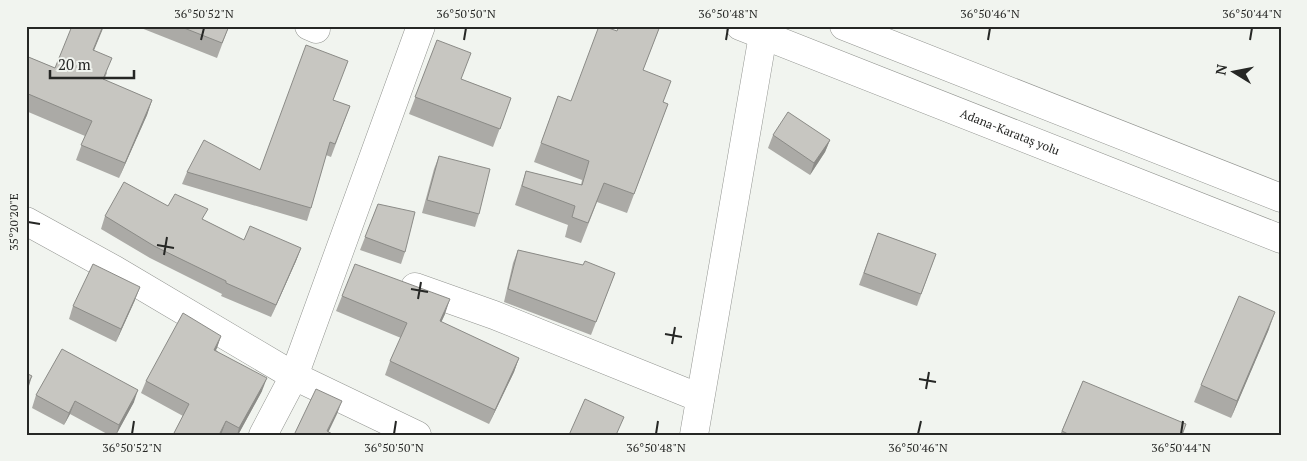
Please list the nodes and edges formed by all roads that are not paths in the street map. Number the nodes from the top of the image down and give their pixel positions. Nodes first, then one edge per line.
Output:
1 (421, 26) edge
2 (844, 26) edge
3 (751, 31) edge
4 (1281, 198) edge
5 (26, 221) edge
6 (1281, 239) edge
7 (335, 257) junction
8 (363, 268) edge
9 (391, 278) edge
10 (294, 376) junction
11 (700, 398) junction
12 (264, 435) edge
13 (417, 435) edge
14 (694, 435) edge

1 - 7 street
2 - 4 street
3 - 6 street, Adana-Karataş yolu
3 - 11 street
5 - 10 street
7 - 8 street
7 - 10 street
9 - 11 street
10 - 12 street
10 - 13 street
11 - 14 street

